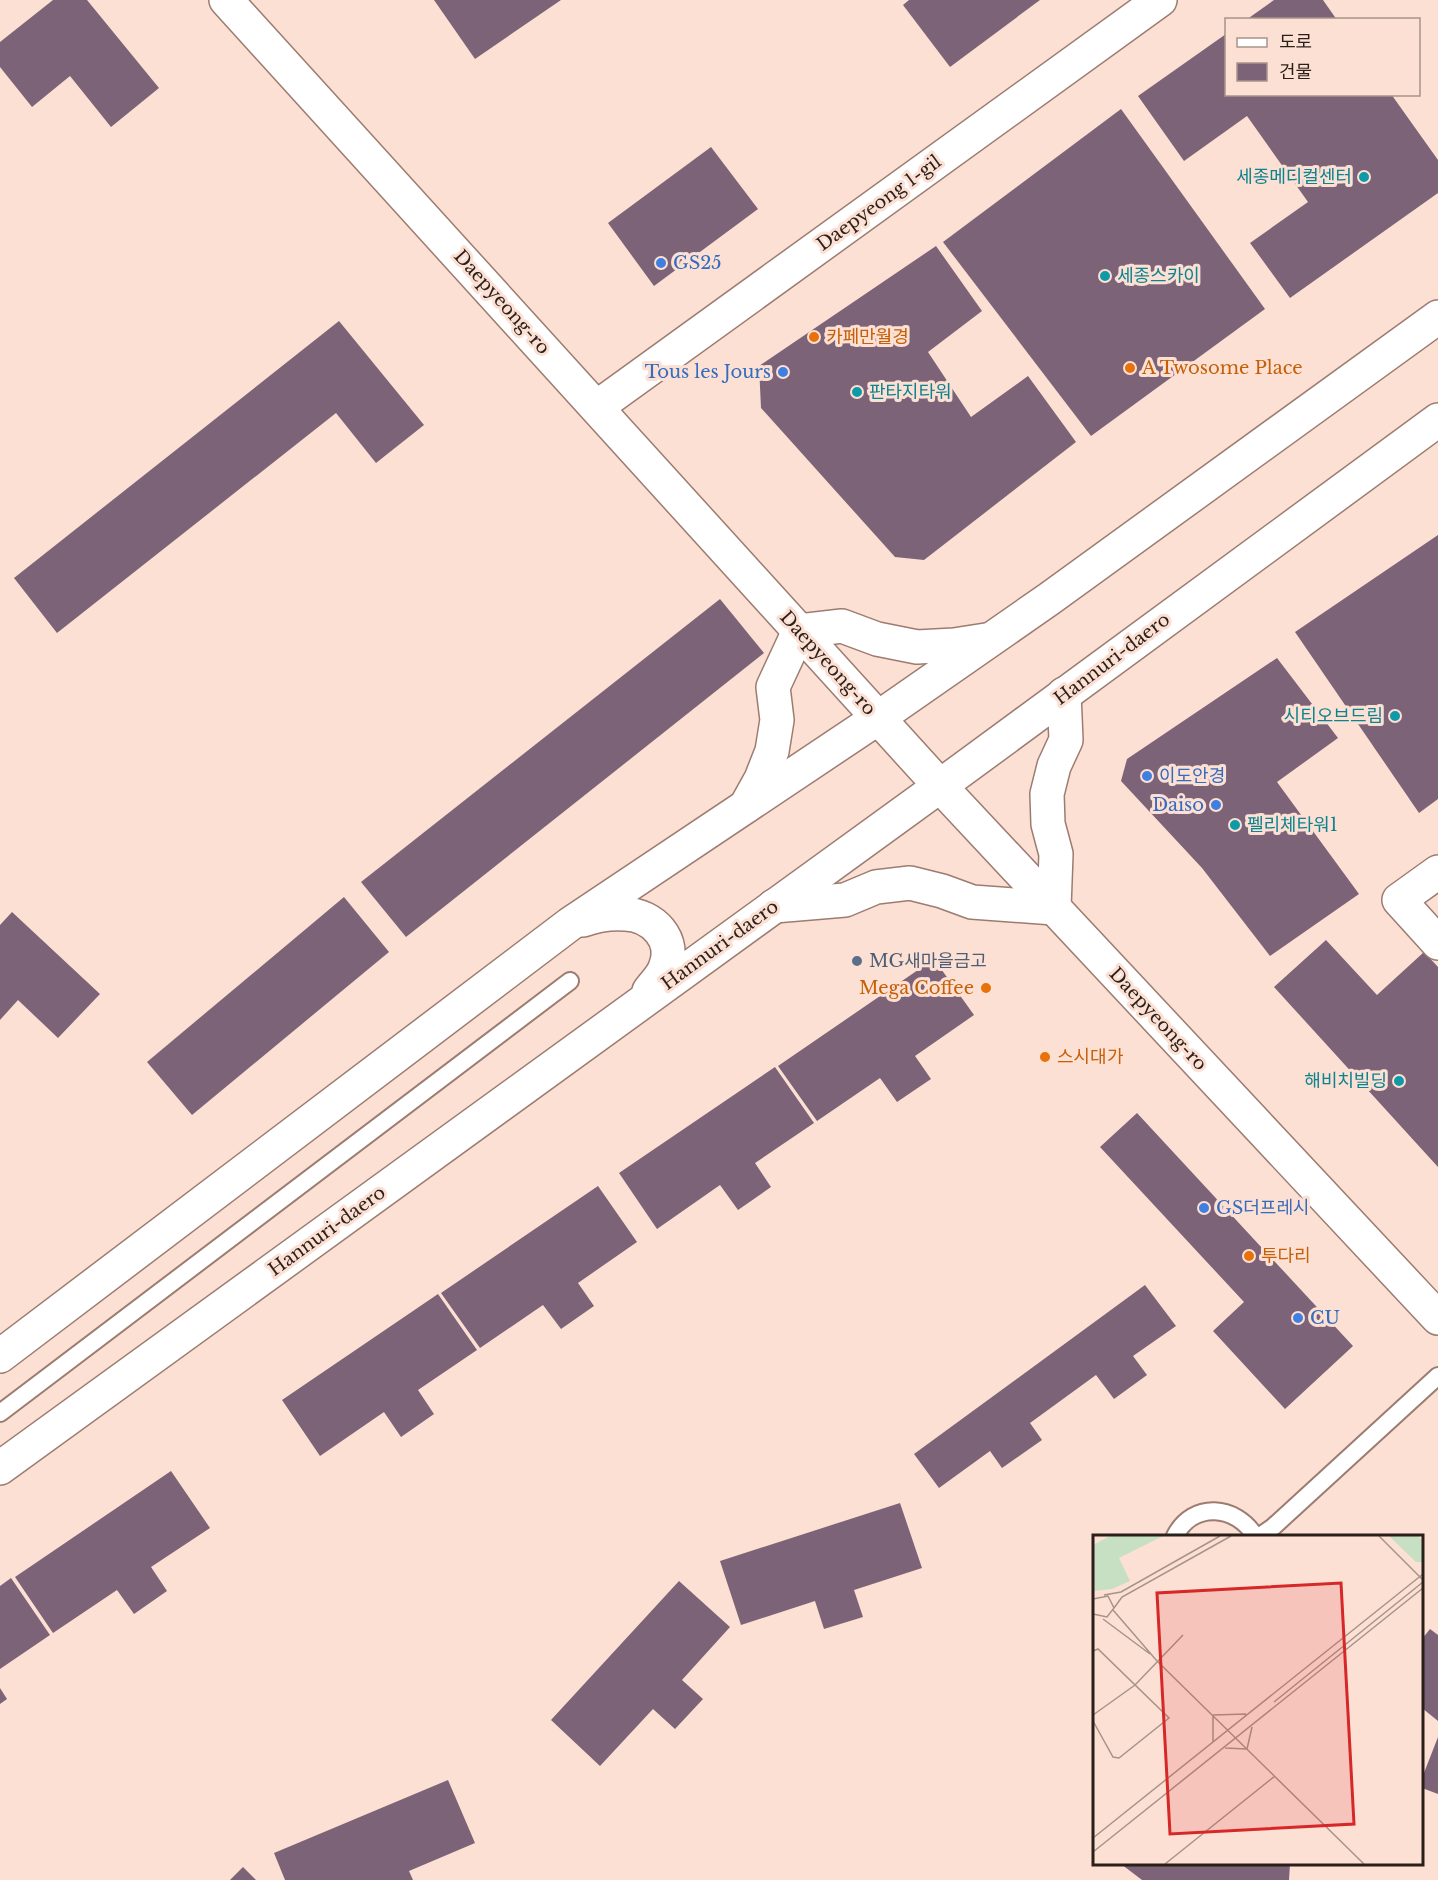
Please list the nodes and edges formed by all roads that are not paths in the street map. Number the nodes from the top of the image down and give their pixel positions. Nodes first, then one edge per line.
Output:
1 (226, 0) edge
2 (1160, 0) edge
3 (1438, 317) edge
4 (597, 407) junction
5 (1438, 420) edge
6 (799, 631) junction
7 (992, 639) junction
8 (1064, 694) junction
9 (878, 718) junction
10 (940, 786) junction
11 (745, 807) junction
12 (1438, 872) edge
13 (773, 907) junction
14 (1054, 908) junction
15 (570, 924) junction
16 (1438, 943) edge
17 (570, 981) dead end
18 (640, 1002) junction
19 (1438, 1318) edge
20 (0, 1356) edge
21 (1438, 1376) edge
22 (0, 1413) edge
23 (0, 1468) edge
24 (1176, 1535) edge
25 (1254, 1535) edge
26 (1261, 1535) edge

1 - 4 street, Daepyeong-ro
2 - 4 street, Daepyeong 1-gil
3 - 7 street
4 - 6 street, Daepyeong-ro
5 - 8 street, Hannuri-daero
6 - 7 street
6 - 9 street, Daepyeong-ro
6 - 11 street
7 - 9 street
8 - 10 street, Hannuri-daero
8 - 14 street
9 - 10 street, Daepyeong-ro
9 - 11 street
10 - 13 street, Hannuri-daero
10 - 14 street, Daepyeong-ro
11 - 15 street
12 - 16 street
13 - 14 street
13 - 18 street, Hannuri-daero
14 - 19 street, Daepyeong-ro
15 - 18 street
15 - 20 street
17 - 22 lane
18 - 23 street, Hannuri-daero
21 - 26 lane
24 - 25 lane

